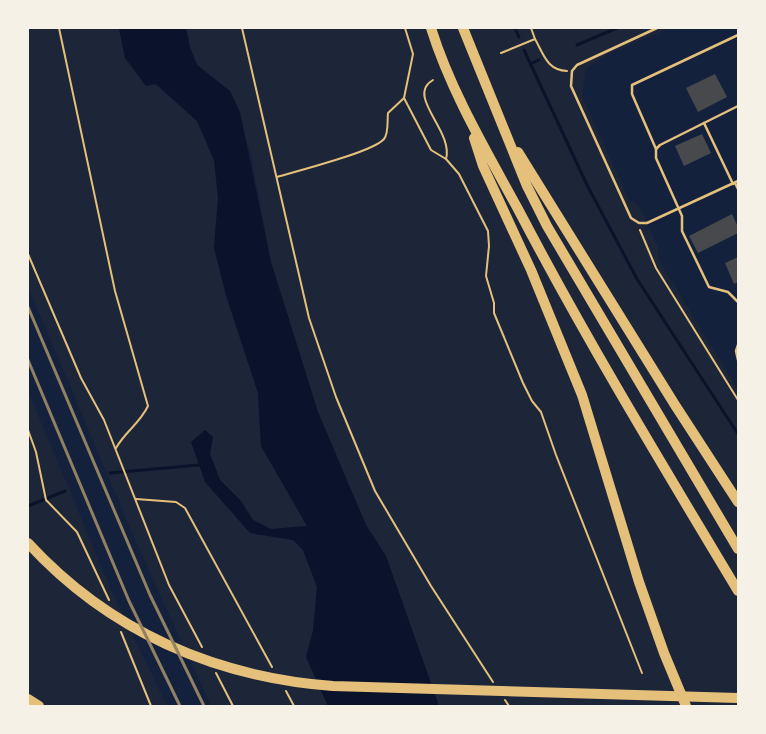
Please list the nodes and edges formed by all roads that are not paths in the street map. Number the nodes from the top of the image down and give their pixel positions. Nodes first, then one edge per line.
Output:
1 (431, 28) edge
2 (463, 28) edge
3 (657, 28) edge
4 (738, 35) edge
5 (738, 106) edge
6 (467, 114) junction
7 (704, 123) junction
8 (505, 130) junction
9 (656, 149) junction
10 (736, 183) edge
11 (738, 189) edge
12 (678, 209) junction
13 (738, 302) edge
14 (738, 345) edge
15 (738, 360) edge
16 (738, 502) edge
17 (28, 543) edge
18 (738, 549) edge
19 (738, 591) edge
20 (738, 698) edge
21 (28, 699) edge
22 (39, 706) edge
23 (686, 706) edge

1 - 6 highway
2 - 8 highway
3 - 12 lane
4 - 9 lane
5 - 7 lane
6 - 19 highway
6 - 23 highway
7 - 9 lane
7 - 10 lane
8 - 16 highway
8 - 18 highway
9 - 12 lane
10 - 11 lane
10 - 12 lane
12 - 13 lane
14 - 15 lane
17 - 20 highway
21 - 22 highway

